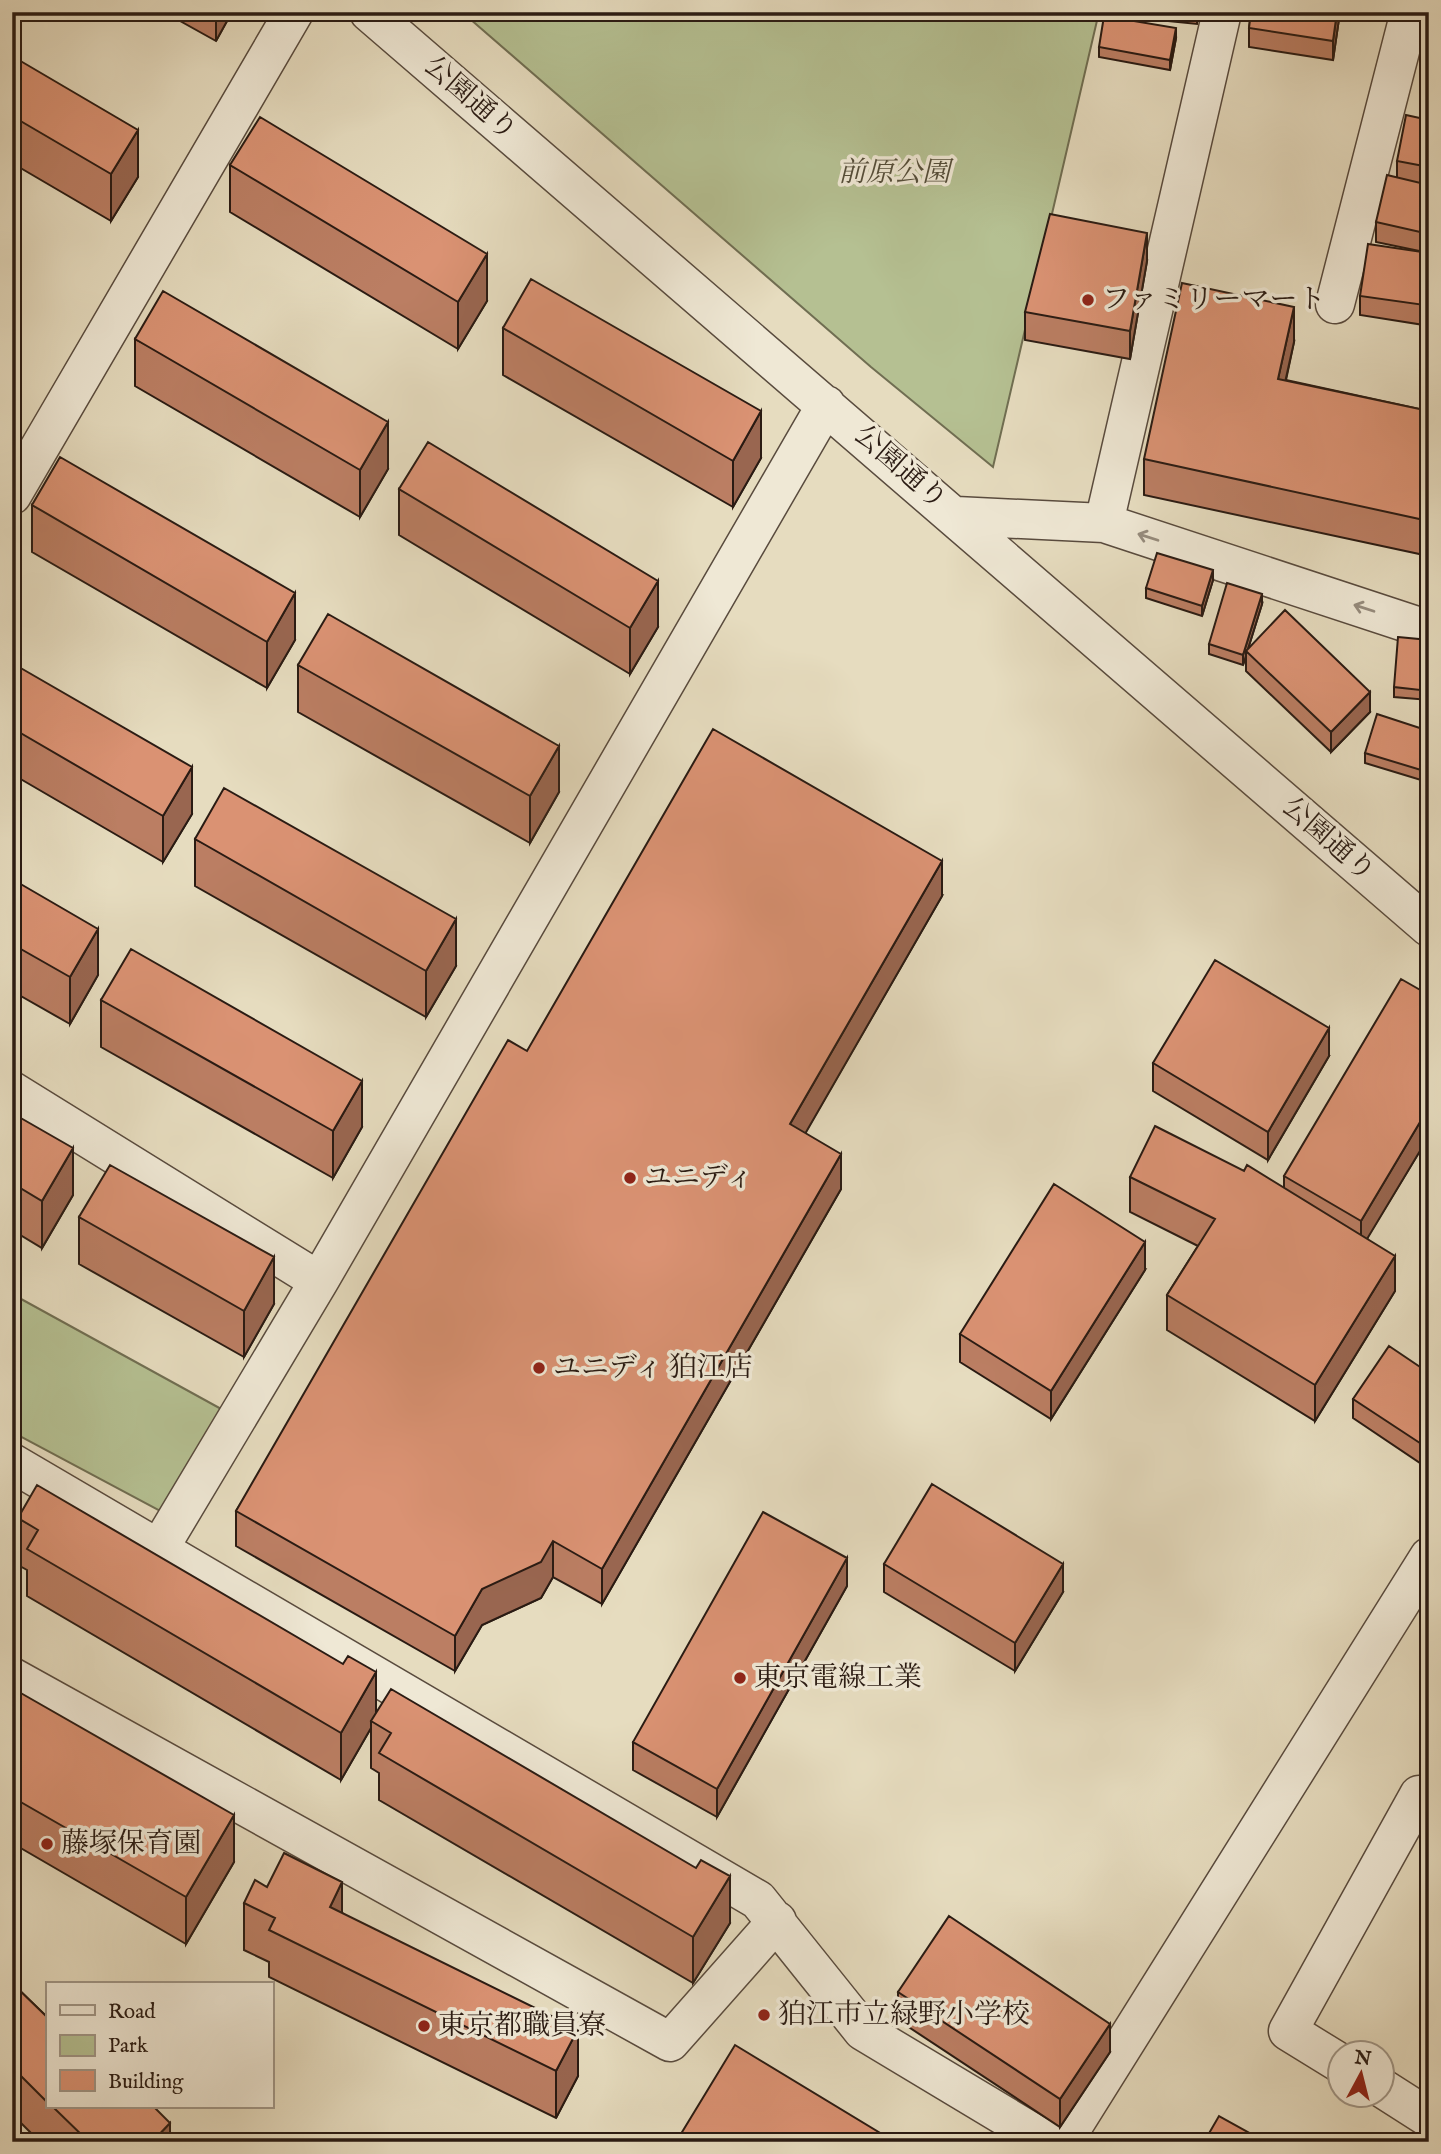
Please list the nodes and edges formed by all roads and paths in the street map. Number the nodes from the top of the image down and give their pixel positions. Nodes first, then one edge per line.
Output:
1 (294, 12) edge
2 (369, 12) edge
3 (1222, 12) edge
4 (1410, 12) edge
5 (1335, 304) dead end
6 (826, 405) junction
7 (13, 490) edge
8 (956, 516) junction
9 (1104, 523) junction
10 (1429, 630) edge
11 (1429, 927) edge
12 (12, 1091) edge
13 (319, 1281) junction
14 (12, 1463) edge
15 (160, 1547) junction
16 (1429, 1557) edge
17 (12, 1677) edge
18 (1419, 1795) dead end
19 (777, 1922) junction
20 (1326, 2055) edge
21 (1396, 2097) edge
22 (1429, 2118) edge
23 (1048, 2142) edge
24 (1063, 2142) edge

1 - 7 street
2 - 6 street, 公園通り
3 - 9 street
4 - 5 street
6 - 8 street, 公園通り
6 - 13 street
8 - 9 street
8 - 11 street, 公園通り
10 -> 9 street
12 - 13 street
13 - 15 street
14 - 15 street
15 - 19 street
16 - 24 street
17 - 19 street
18 - 20 street
19 - 23 street
21 - 22 street

